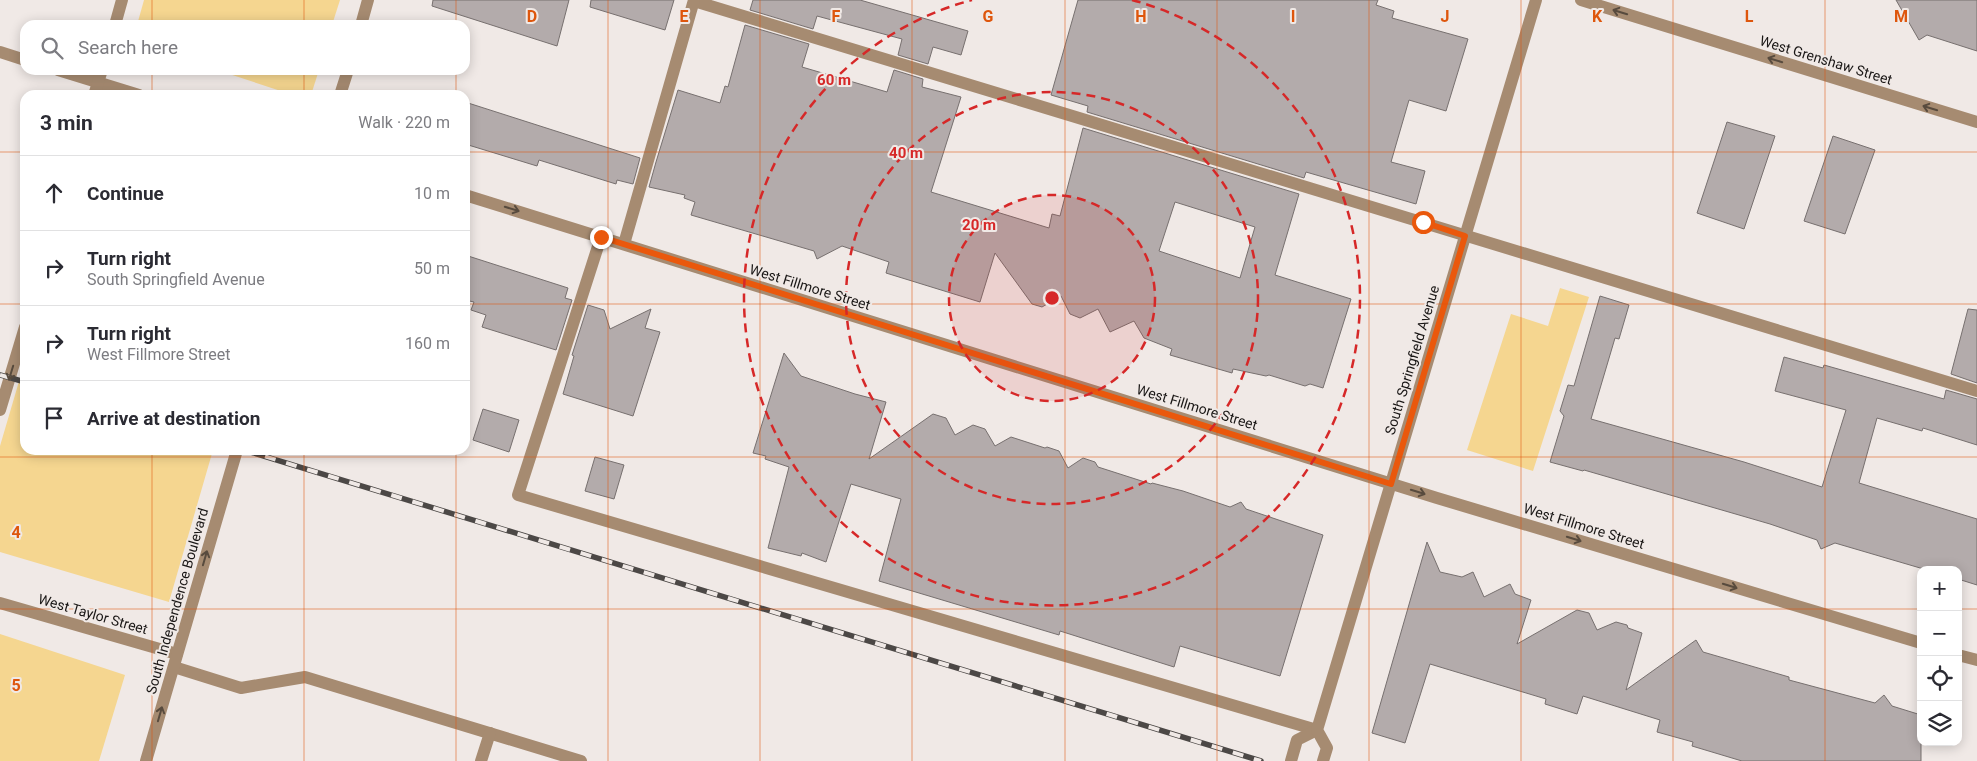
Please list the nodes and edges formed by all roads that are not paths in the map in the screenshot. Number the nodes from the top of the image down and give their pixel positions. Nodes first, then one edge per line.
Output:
1 (122, 0) edge
2 (368, 0) edge
3 (694, 0) edge
4 (1536, 0) edge
5 (1581, 0) edge
6 (116, 20) edge
7 (362, 20) edge
8 (0, 52) edge
9 (20, 58) edge
10 (75, 75) edge
11 (346, 75) edge
12 (98, 82) edge
13 (123, 90) edge
14 (342, 90) edge
15 (1977, 122) edge
16 (470, 197) edge
17 (1465, 236) junction
18 (601, 237) junction
19 (624, 244) junction
20 (20, 344) edge
21 (1977, 391) edge
22 (0, 410) edge
23 (236, 455) edge
24 (1391, 484) junction
25 (0, 603) edge
26 (1917, 642) edge
27 (177, 654) junction
28 (1962, 656) edge
29 (1977, 660) edge
30 (174, 667) junction
31 (1317, 730) junction
32 (490, 733) junction
33 (146, 761) edge
34 (481, 761) edge
35 (581, 761) edge
36 (1291, 761) edge
37 (1323, 761) edge

1 - 6 street
2 - 7 street
3 - 17 street
3 - 19 street
4 - 17 street, South Springfield Avenue
15 -> 5 street, West Grenshaw Street
8 - 9 street
10 - 12 street
11 - 14 street
12 - 13 street
16 -> 18 street, West Fillmore Street
17 - 21 street
17 - 24 street, South Springfield Avenue
18 - 19 street, West Fillmore Street
18 - 31 street
19 - 24 street, West Fillmore Street
20 -> 22 street
27 -> 23 street, South Independence Boulevard
24 -> 26 street, West Fillmore Street
24 - 31 street, South Springfield Avenue
25 - 27 street, West Taylor Street
27 - 30 street, South Independence Boulevard
28 - 29 street
30 - 32 street
33 -> 30 street, South Independence Boulevard
31 - 36 street
31 - 37 street
32 - 34 street
32 - 35 street

